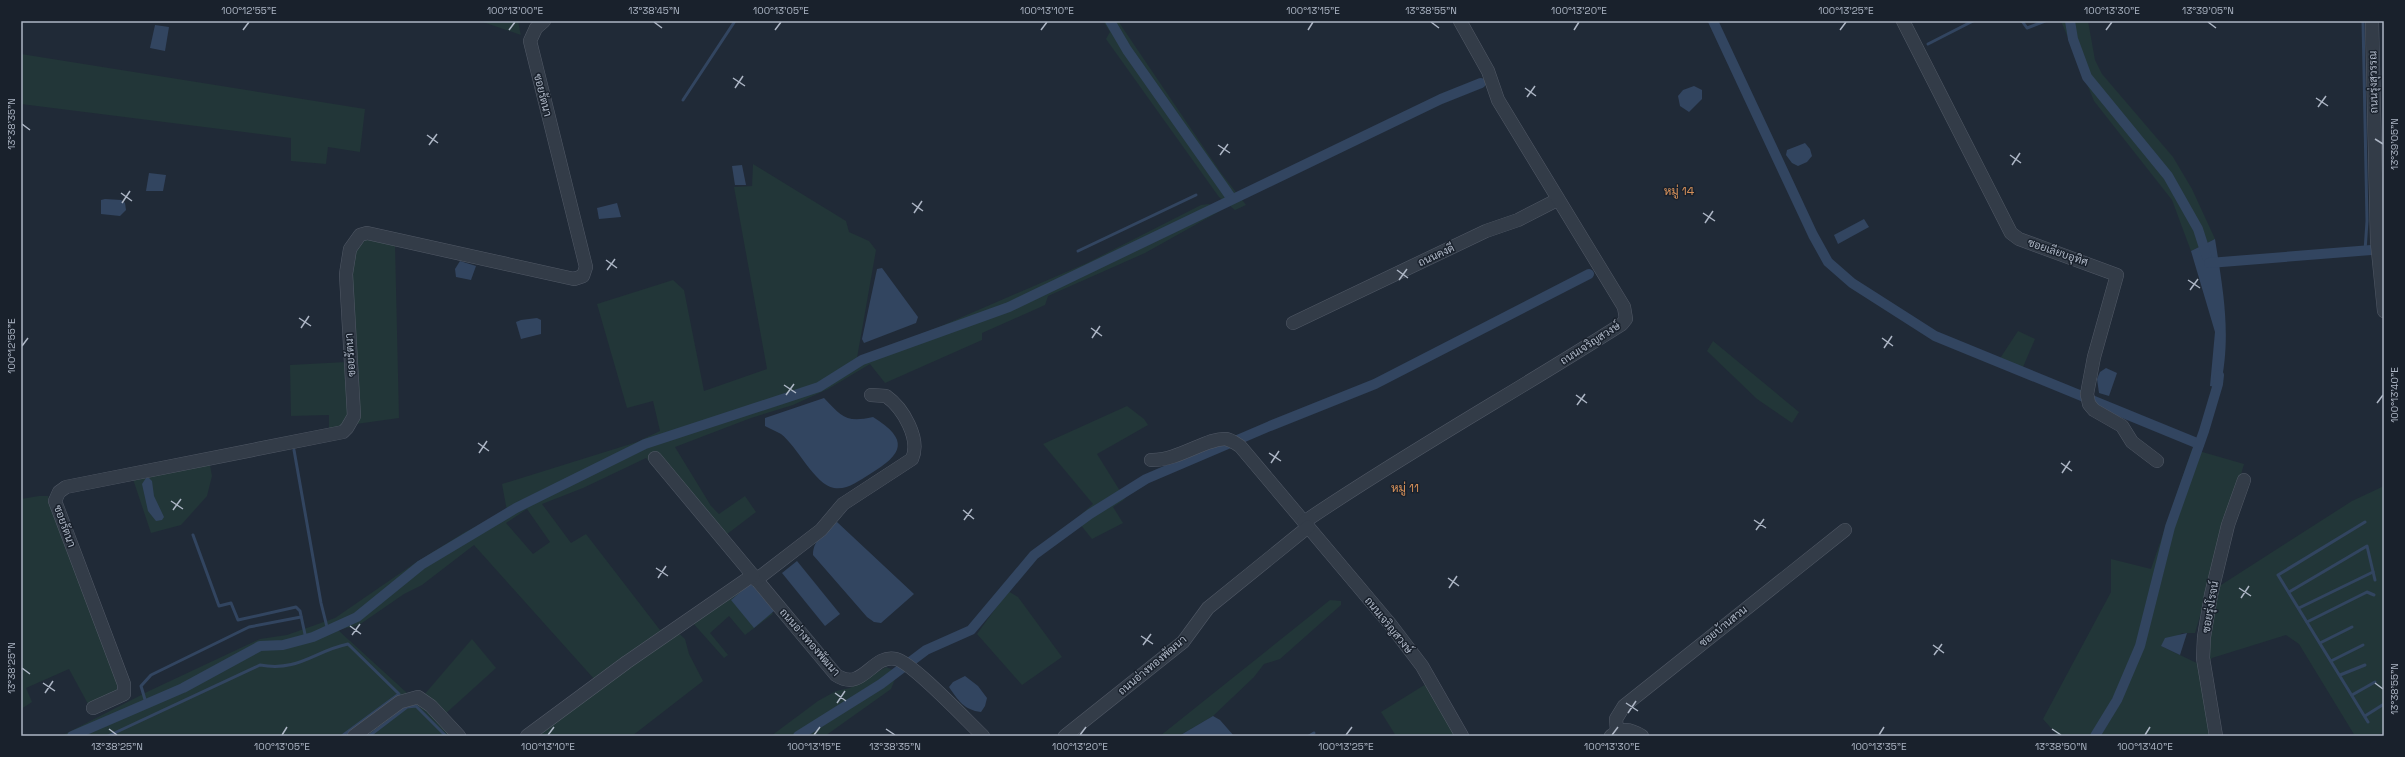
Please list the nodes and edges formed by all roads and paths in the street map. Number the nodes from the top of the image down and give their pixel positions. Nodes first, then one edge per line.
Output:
1 (544, 21) edge
2 (1460, 21) edge
3 (1903, 21) edge
4 (2372, 21) edge
5 (1557, 200) junction
6 (2384, 311) edge
7 (1293, 323) dead end
8 (871, 395) dead end
9 (655, 458) dead end
10 (1151, 460) dead end
11 (2157, 461) dead end
12 (2244, 480) dead end
13 (1306, 525) junction
14 (1845, 530) dead end
15 (755, 577) junction
16 (93, 708) dead end
17 (1614, 733) edge
18 (354, 736) edge
19 (459, 736) edge
20 (527, 736) edge
21 (983, 736) edge
22 (1065, 736) edge
23 (1462, 736) edge
24 (1642, 736) edge
25 (2216, 736) edge

1 - 16 street, ซอยรัตนา
2 - 5 street, ถนนเจริญสวงษ์
3 - 11 street, ซอยเลียบอุทิศ
4 - 6 street, ถนนรุ่งสุวรรณ
5 - 7 street, ถนนคงดี
5 - 13 street, ถนนเจริญสวงษ์
8 - 15 street
9 - 15 street, ถนนอ่างทองพัฒนา
10 - 13 street, ถนนเจริญสวงษ์
12 - 25 street, ซอยรุ่งโรจน์
13 - 22 street, ถนนอ่างทองพัฒนา
13 - 23 street, ถนนเจริญสวงษ์
14 - 17 street, ซอยบ้านสวน
15 - 20 street
15 - 21 street, ถนนอ่างทองพัฒนา
17 - 24 street
18 - 19 street

